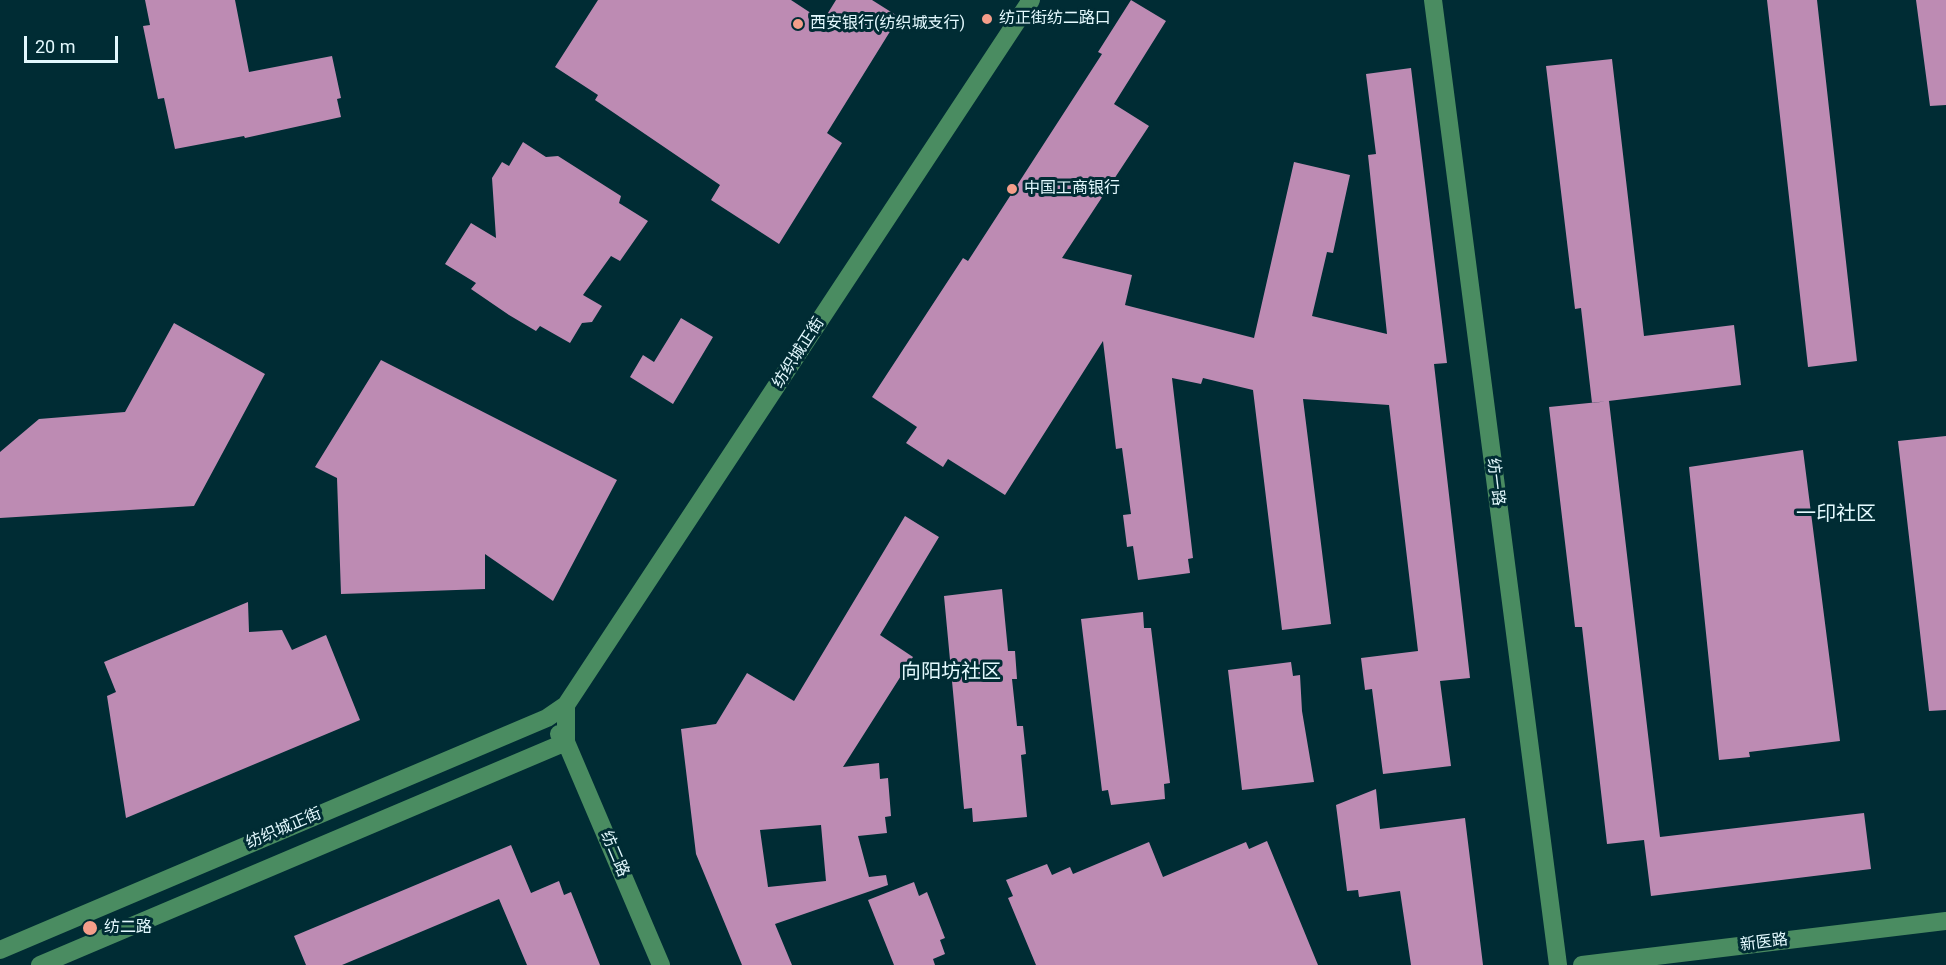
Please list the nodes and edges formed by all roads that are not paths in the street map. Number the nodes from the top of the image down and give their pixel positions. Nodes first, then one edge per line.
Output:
1 (1030, 0) edge
2 (1433, 0) edge
3 (566, 705) junction
4 (547, 718) junction
5 (566, 742) junction
6 (1946, 921) edge
7 (0, 950) edge
8 (40, 965) edge
9 (661, 965) edge
10 (1558, 965) edge
11 (1582, 965) edge

1 - 3 street, 纺织城正街
2 - 10 street, 纺一路
3 - 4 street, 纺织城正街
3 - 5 street
4 - 5 street
4 - 7 street, 纺织城正街
5 - 8 street, 纺织城正街
5 - 9 street, 纺二路
6 - 11 street, 新医路

